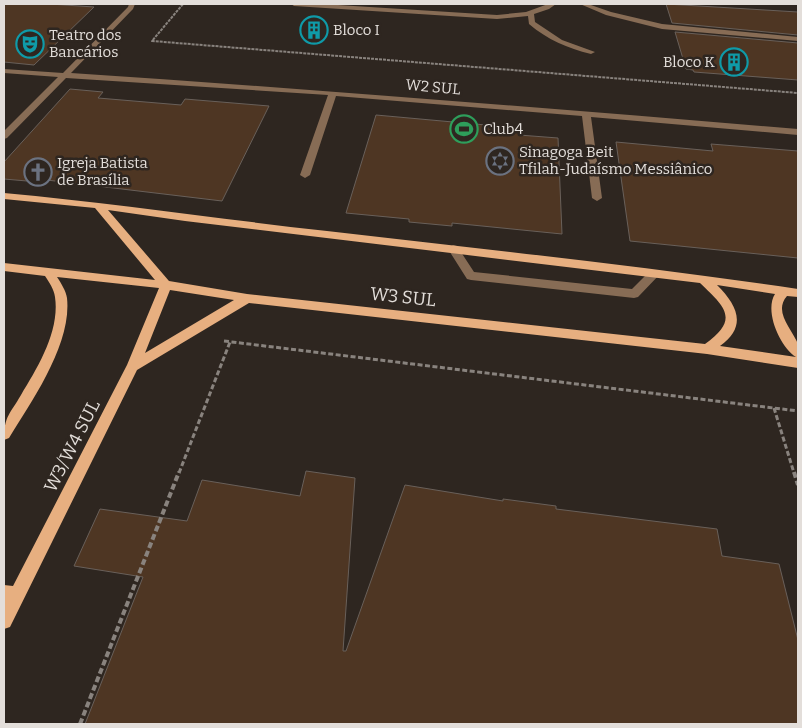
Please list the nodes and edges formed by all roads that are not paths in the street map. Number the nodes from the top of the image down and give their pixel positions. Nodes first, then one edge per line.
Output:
1 (132, 4) edge
2 (294, 4) edge
3 (553, 4) edge
4 (583, 4) edge
5 (531, 13) junction
6 (798, 39) edge
7 (591, 52) dead end
8 (4, 71) edge
9 (65, 76) junction
10 (333, 93) junction
11 (586, 114) junction
12 (798, 132) edge
13 (4, 136) edge
14 (304, 175) dead end
15 (4, 196) edge
16 (597, 198) dead end
17 (98, 205) junction
18 (453, 249) junction
19 (4, 267) edge
20 (49, 272) junction
21 (655, 273) junction
22 (703, 279) junction
23 (166, 285) junction
24 (785, 291) junction
25 (798, 293) edge
26 (247, 298) junction
27 (707, 349) junction
28 (798, 353) edge
29 (798, 363) edge
30 (133, 366) junction
31 (4, 434) edge
32 (10, 594) edge
33 (4, 621) edge

1 - 9 street
2 - 5 street
3 - 5 street
4 - 6 street
5 - 7 street
8 - 9 street, W2 SUL
9 - 10 street, W2 SUL
9 - 13 street
10 - 11 street, W2 SUL
10 - 14 street
11 - 12 street, W2 SUL
11 - 16 street
15 - 17 main road
17 - 18 main road
17 - 23 main road
18 - 21 main road
18 - 21 street
19 - 20 main road, W3 SUL
20 - 23 main road, W3 SUL
20 - 31 main road
21 - 22 main road
22 - 24 main road
22 - 27 main road
23 - 26 main road, W3 SUL
23 - 30 main road, W3/W4 SUL
24 - 25 main road
24 - 28 main road
26 - 27 main road, W3 SUL
26 - 30 main road
27 - 29 main road, W3 SUL
30 - 32 main road, W3/W4 SUL
32 - 33 main road, W3/W4 SUL

